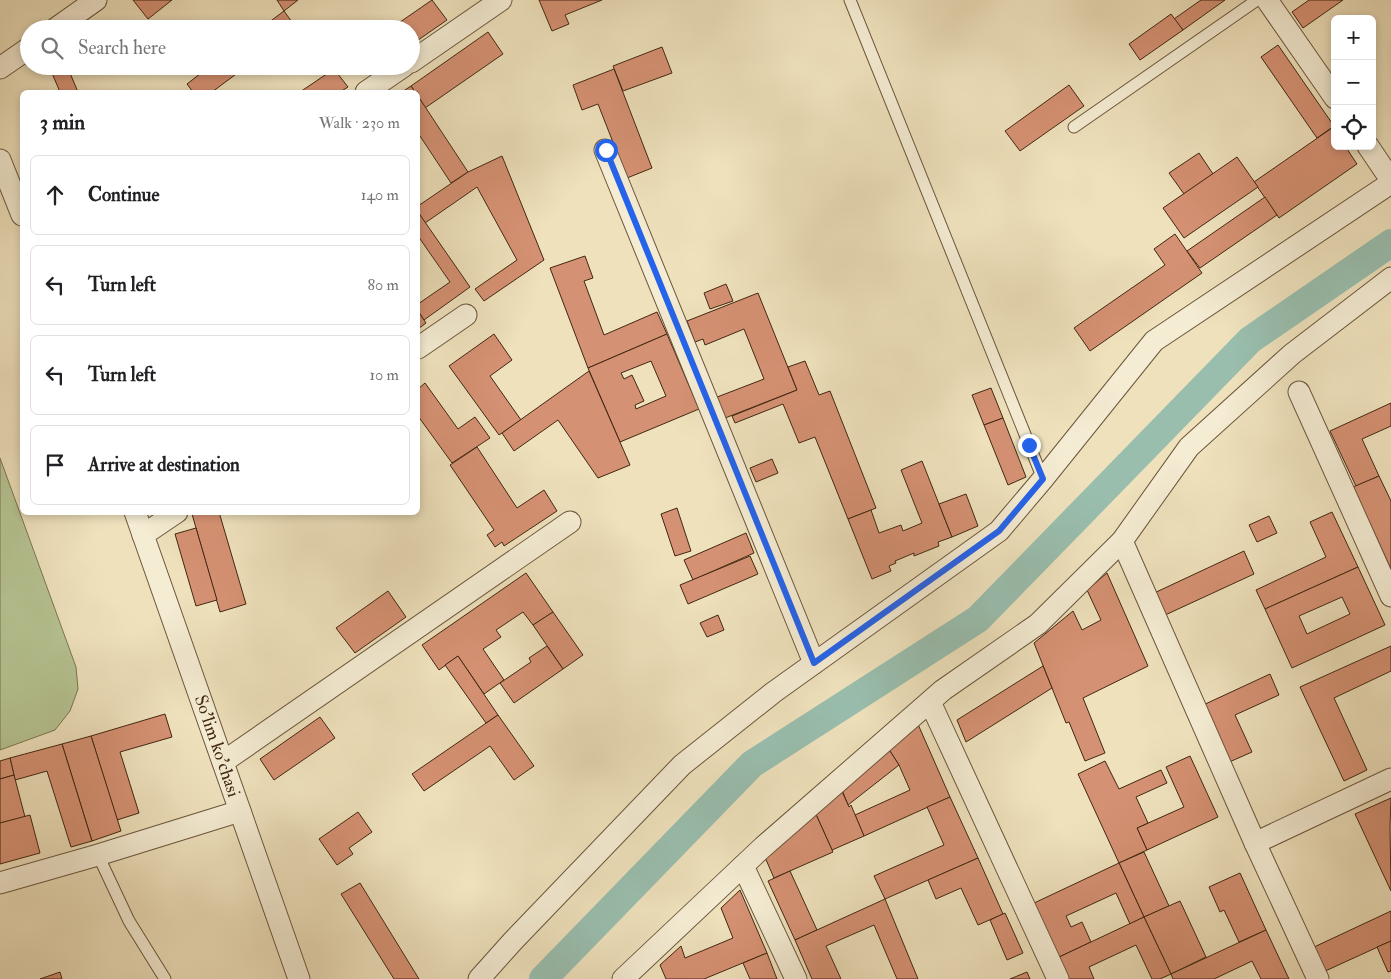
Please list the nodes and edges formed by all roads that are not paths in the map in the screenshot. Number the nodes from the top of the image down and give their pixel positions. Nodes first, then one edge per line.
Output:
1 (96, 0) edge
2 (501, 0) edge
3 (850, 0) edge
4 (1257, 0) edge
5 (1267, 0) edge
6 (68, 20) edge
7 (20, 54) edge
8 (420, 56) edge
9 (0, 68) edge
10 (391, 75) edge
11 (369, 90) edge
12 (1331, 92) edge
13 (1074, 127) dead end
14 (606, 150) dead end
15 (1371, 150) edge
16 (0, 160) edge
17 (1391, 181) edge
18 (20, 210) edge
19 (1391, 278) edge
20 (466, 314) dead end
21 (420, 347) edge
22 (1299, 392) dead end
23 (1043, 479) junction
24 (136, 515) edge
25 (173, 515) edge
26 (570, 522) dead end
27 (143, 535) junction
28 (1122, 541) junction
29 (1391, 596) edge
30 (814, 663) junction
31 (930, 702) junction
32 (223, 762) junction
33 (1391, 779) edge
34 (240, 811) junction
35 (1255, 843) junction
36 (98, 855) junction
37 (743, 866) junction
38 (0, 883) edge
39 (165, 979) edge
40 (299, 979) edge
41 (479, 979) edge
42 (623, 979) edge
43 (796, 979) edge
44 (1058, 979) edge
45 (1318, 979) edge

1 - 6 street
2 - 8 street
3 - 23 lane
4 - 13 lane
5 - 12 street
7 - 9 street
10 - 11 street
14 - 30 street
15 - 17 street
16 - 18 street
17 - 23 street
19 - 28 street
20 - 21 street
22 - 29 street
23 - 30 street
24 - 27 street, So'lim ko'chasi
25 - 27 street
26 - 32 street
27 - 32 street, So'lim ko'chasi
28 - 31 street
28 - 35 street
30 - 41 street
31 - 37 street
31 - 44 street
32 - 34 street, So'lim ko'chasi
33 - 35 street
34 - 36 street
34 - 40 street, So'lim ko'chasi
35 - 45 street
36 - 38 street
36 - 39 lane
37 - 42 street
37 - 43 street

